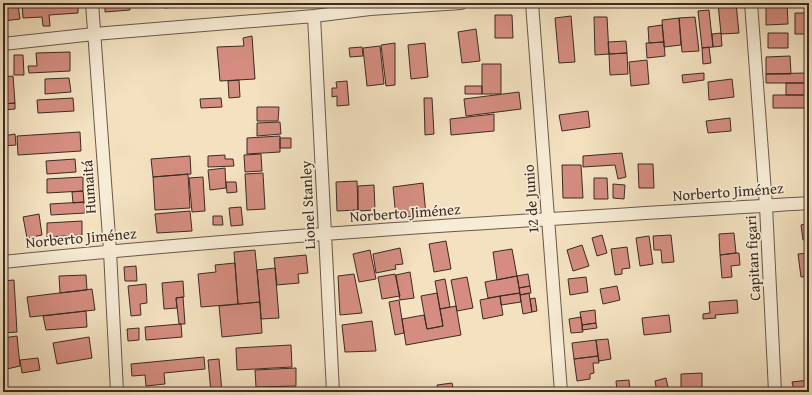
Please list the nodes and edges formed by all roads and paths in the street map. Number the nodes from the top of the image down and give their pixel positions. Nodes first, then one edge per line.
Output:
1 (92, 3) edge
2 (461, 3) edge
3 (532, 3) edge
4 (751, 3) edge
5 (368, 6) edge
6 (314, 16) junction
7 (94, 34) junction
8 (3, 44) edge
9 (809, 203) edge
10 (766, 206) junction
11 (548, 220) junction
12 (325, 234) junction
13 (110, 251) junction
14 (3, 262) edge
15 (116, 392) edge
16 (333, 392) edge
17 (561, 392) edge
18 (775, 392) edge

1 - 7 street, Humaitá
2 - 5 street
3 - 11 street, 12 de Junio
4 - 10 street, Capitan figari
5 - 6 street
6 - 7 street
6 - 12 street, Lionel Stanley
7 - 8 street
7 - 13 street, Humaitá
9 - 10 street, Norberto Jiménez
10 - 11 street, Norberto Jiménez
10 - 18 street, Capitan figari
11 - 12 street, Norberto Jiménez
11 - 17 street, 12 de Junio
12 - 13 street, Norberto Jiménez
12 - 16 street, Lionel Stanley
13 - 14 street, Norberto Jiménez
13 - 15 street, Humaitá

